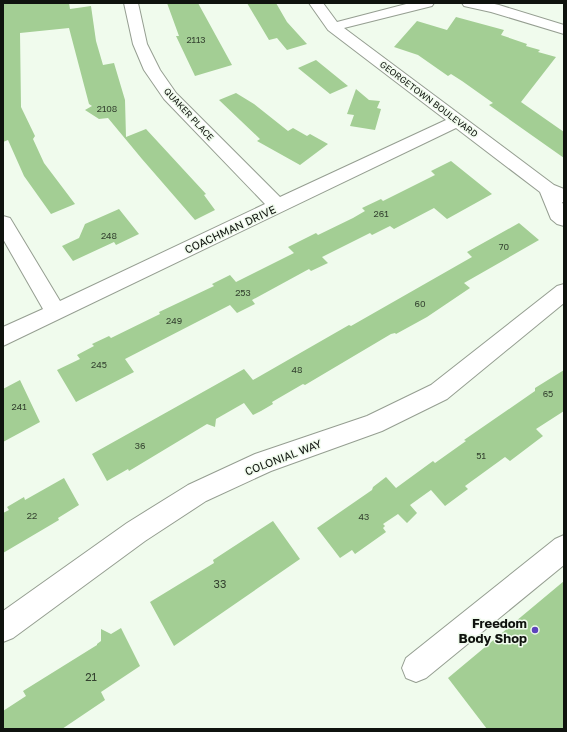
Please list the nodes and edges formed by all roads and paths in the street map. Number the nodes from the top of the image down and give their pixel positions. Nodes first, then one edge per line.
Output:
1 (131, 3) edge
2 (316, 3) edge
3 (427, 3) edge
4 (469, 3) edge
5 (333, 27) junction
6 (564, 30) edge
7 (457, 121) junction
8 (556, 192) edge
9 (278, 206) junction
10 (564, 219) edge
11 (3, 223) edge
12 (564, 292) edge
13 (55, 311) junction
14 (3, 337) edge
15 (564, 548) edge
16 (3, 628) edge
17 (416, 668) dead end

1 - 9 street, QUAKER PLACE
2 - 5 street, GEORGETOWN BOULEVARD
3 - 5 street
4 - 6 street
5 - 7 street, GEORGETOWN BOULEVARD
7 - 8 street, GEORGETOWN BOULEVARD
7 - 9 street, COACHMAN DRIVE
8 - 10 street, GEORGETOWN BOULEVARD
9 - 13 street, COACHMAN DRIVE
11 - 13 street
12 - 16 street, COLONIAL WAY
13 - 14 street, COACHMAN DRIVE
15 - 17 street

